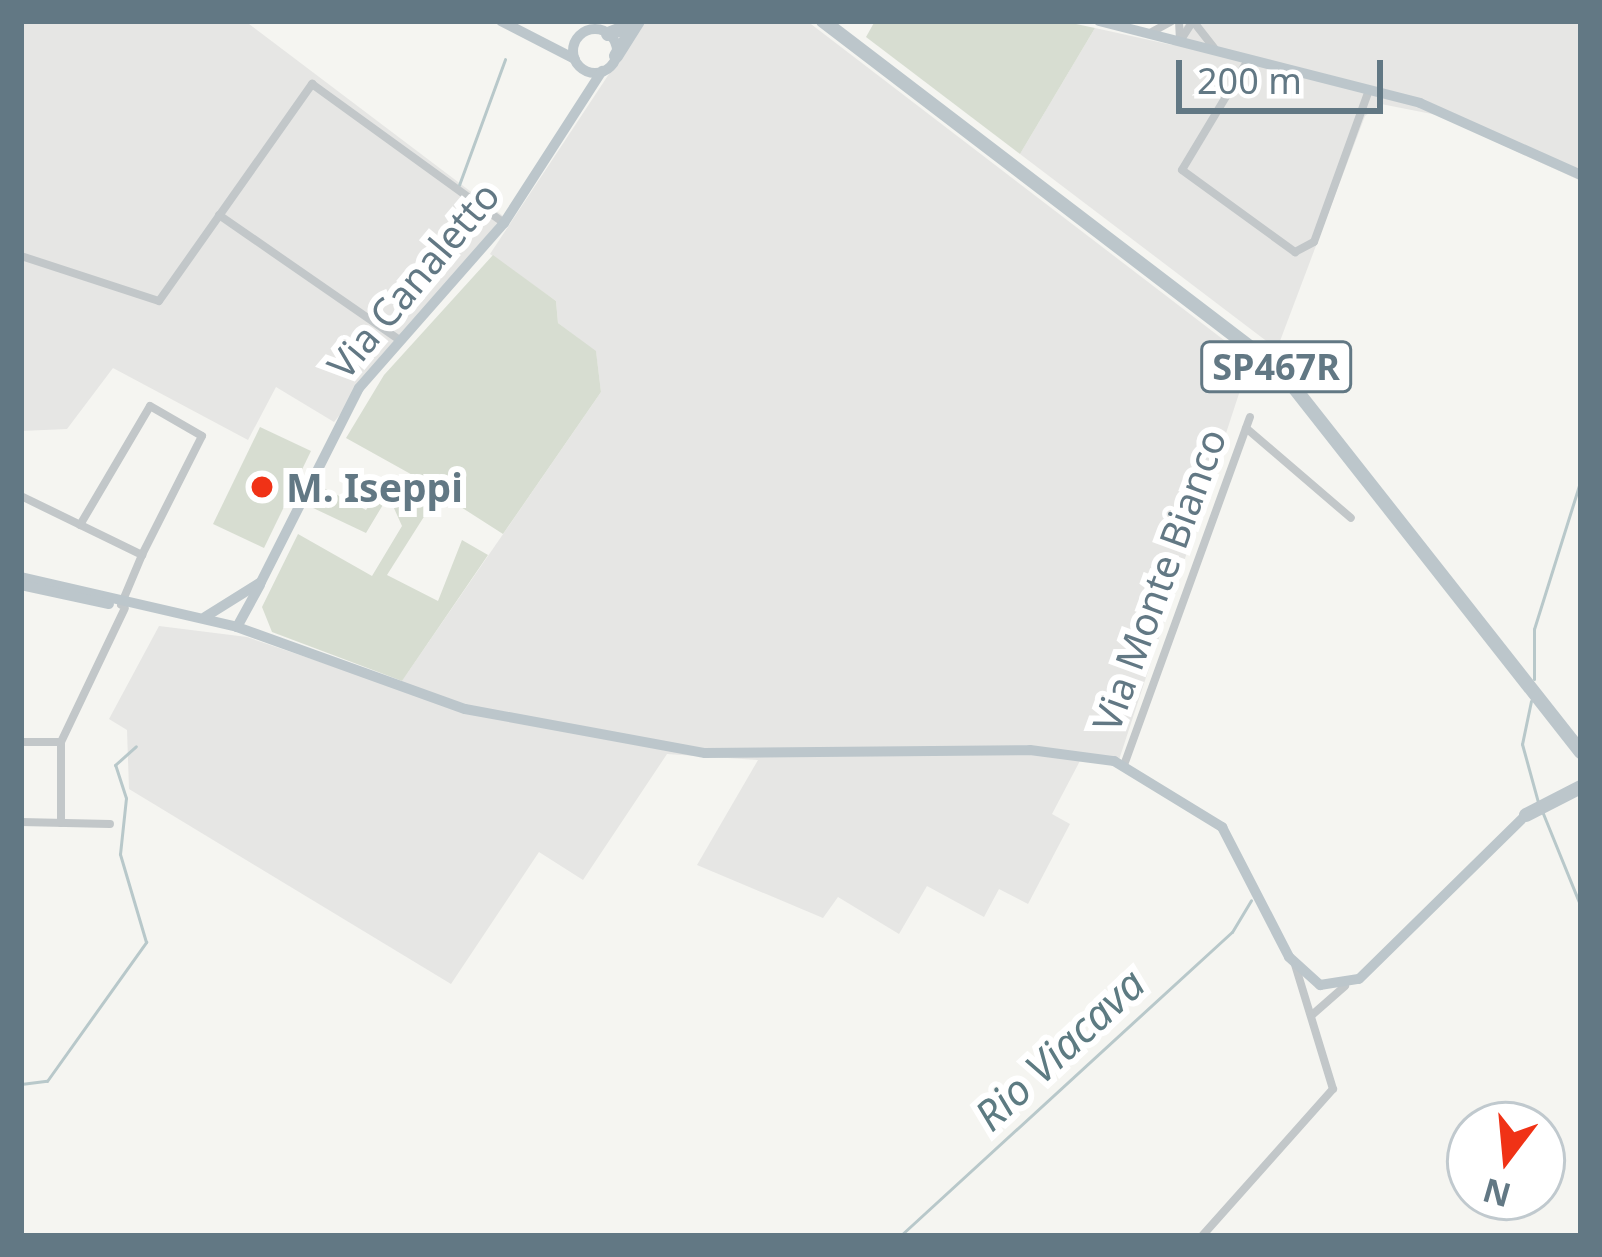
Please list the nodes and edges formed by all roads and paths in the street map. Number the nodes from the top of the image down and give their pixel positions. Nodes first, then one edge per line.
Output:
1 (501, 21) edge
2 (824, 21) edge
3 (1099, 21) edge
4 (1176, 21) edge
5 (1193, 21) edge
6 (602, 28) edge
7 (581, 32) edge
8 (1155, 35) junction
9 (1180, 40) junction
10 (557, 49) junction
11 (1215, 49) junction
12 (616, 56) junction
13 (1249, 58) junction
14 (578, 63) junction
15 (602, 71) junction
16 (592, 88) junction
17 (1369, 90) junction
18 (1581, 175) edge
19 (219, 215) junction
20 (504, 224) junction
21 (21, 256) edge
22 (399, 340) junction
23 (1250, 417) dead end
24 (1246, 428) junction
25 (21, 496) edge
26 (1351, 518) dead end
27 (80, 525) junction
28 (142, 555) junction
29 (21, 581) edge
30 (261, 582) junction
31 (118, 606) junction
32 (237, 606) junction
33 (253, 613) junction
34 (198, 619) junction
35 (237, 627) junction
36 (268, 637) junction
37 (1568, 732) edge
38 (21, 742) edge
39 (61, 742) junction
40 (1581, 752) edge
41 (1581, 763) edge
42 (1124, 765) junction
43 (1581, 773) edge
44 (1576, 789) edge
45 (1526, 814) joint
46 (21, 822) edge
47 (61, 823) junction
48 (110, 824) dead end
49 (1295, 965) junction
50 (1320, 985) junction
51 (1345, 986) junction
52 (1322, 1004) junction
53 (1310, 1012) junction
54 (1202, 1236) edge

1 - 10 street
2 - 37 highway, SP467R
3 - 8 street
4 - 8 street
4 - 9 street
5 - 9 street
5 - 11 street
6 - 7 street
6 - 12 street
6 - 12 highway
7 - 10 street
7 - 14 street
8 - 9 street
9 - 11 street
10 - 14 street
11 - 13 street
12 - 15 street, Via Canaletto
13 - 17 street
13 - 17 street
14 - 15 street
14 - 16 street
15 - 16 street, Via Canaletto
16 - 20 street, Via Canaletto
17 - 18 street
19 - 20 street
19 - 21 street
19 - 22 street
20 - 22 street, Via Canaletto
22 - 30 street, Via Canaletto
23 - 24 street, Via Monte Bianco
24 - 26 street
24 - 42 street, Via Monte Bianco
25 - 27 street
27 - 28 street
27 - 28 street
28 - 31 street
29 - 31 street
30 - 32 street, Via Canaletto
30 - 33 street, Via Canaletto
31 - 34 street
31 - 39 street
32 - 34 street, Via Canaletto
32 - 35 street
33 - 35 street
33 - 36 street
34 - 35 street
35 - 36 street
36 - 42 street
37 - 40 highway, SP467R
37 - 41 highway
38 - 39 street
39 - 47 street
42 - 49 street
43 - 44 highway
44 - 45 highway
45 - 51 street
46 - 47 street
47 - 48 street
49 - 50 street
49 - 53 street
50 - 51 street
50 - 52 street
50 - 53 street
51 - 52 street
52 - 53 street
53 - 54 street

